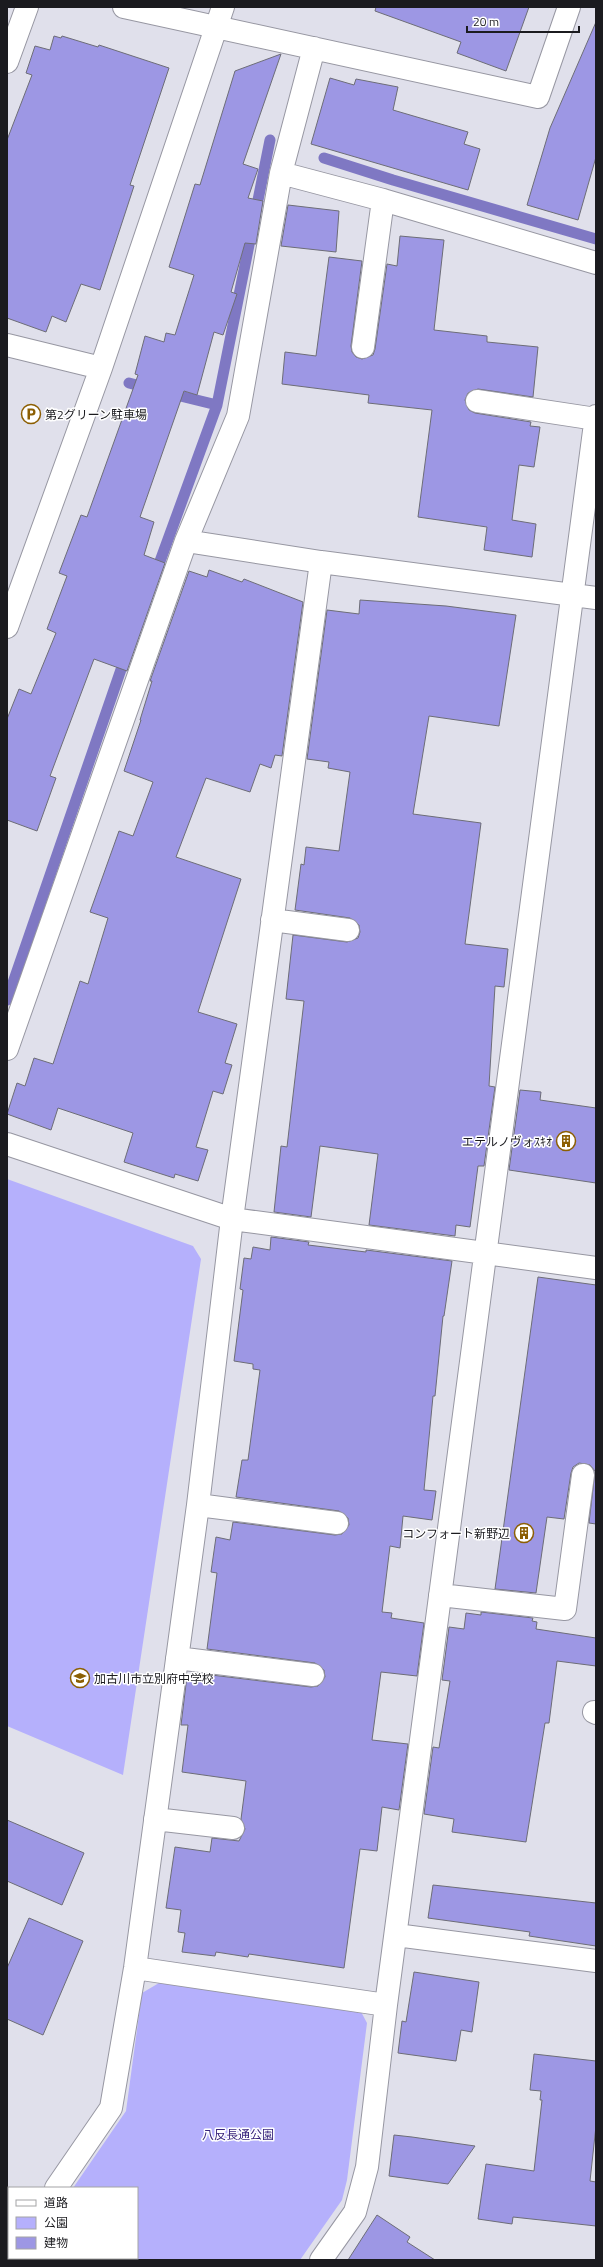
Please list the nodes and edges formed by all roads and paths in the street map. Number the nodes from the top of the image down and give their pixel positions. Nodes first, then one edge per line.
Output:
1 (27, 7) edge
2 (124, 7) edge
3 (223, 7) edge
4 (569, 7) edge
5 (216, 28) junction
6 (314, 48) junction
7 (7, 62) edge
8 (281, 173) junction
9 (383, 200) junction
10 (596, 263) edge
11 (7, 345) edge
12 (363, 347) dead end
13 (101, 368) junction
14 (477, 401) dead end
15 (596, 417) edge
16 (186, 541) junction
17 (321, 562) junction
18 (571, 594) junction
19 (596, 598) edge
20 (7, 627) edge
21 (272, 920) junction
22 (348, 930) dead end
23 (7, 1049) edge
24 (7, 1144) edge
25 (232, 1219) junction
26 (486, 1253) junction
27 (596, 1268) edge
28 (582, 1475) dead end
29 (198, 1505) junction
30 (337, 1523) dead end
31 (440, 1595) junction
32 (177, 1658) junction
33 (314, 1674) dead end
34 (155, 1819) junction
35 (233, 1828) dead end
36 (396, 1935) junction
37 (596, 1961) edge
38 (135, 1968) junction
39 (386, 2005) junction
40 (57, 2187) edge
41 (321, 2260) edge

1 - 7 street
2 - 5 street
3 - 5 street
4 - 6 street
5 - 6 street
5 - 13 street
6 - 8 street
8 - 9 street
8 - 16 street
9 - 10 street
9 - 12 street
11 - 13 street
13 - 20 street
14 - 15 street
15 - 18 street
16 - 17 street
16 - 23 street
17 - 18 street
17 - 21 street
18 - 19 street
18 - 26 street
21 - 22 street
21 - 25 street
24 - 25 street
25 - 26 street
25 - 29 street
26 - 27 street
26 - 31 street
28 - 31 street
29 - 30 street
29 - 32 street
31 - 36 street
32 - 33 street
32 - 34 street
34 - 35 street
34 - 38 street
36 - 37 street
36 - 39 street
38 - 39 street
38 - 40 street
39 - 41 street

